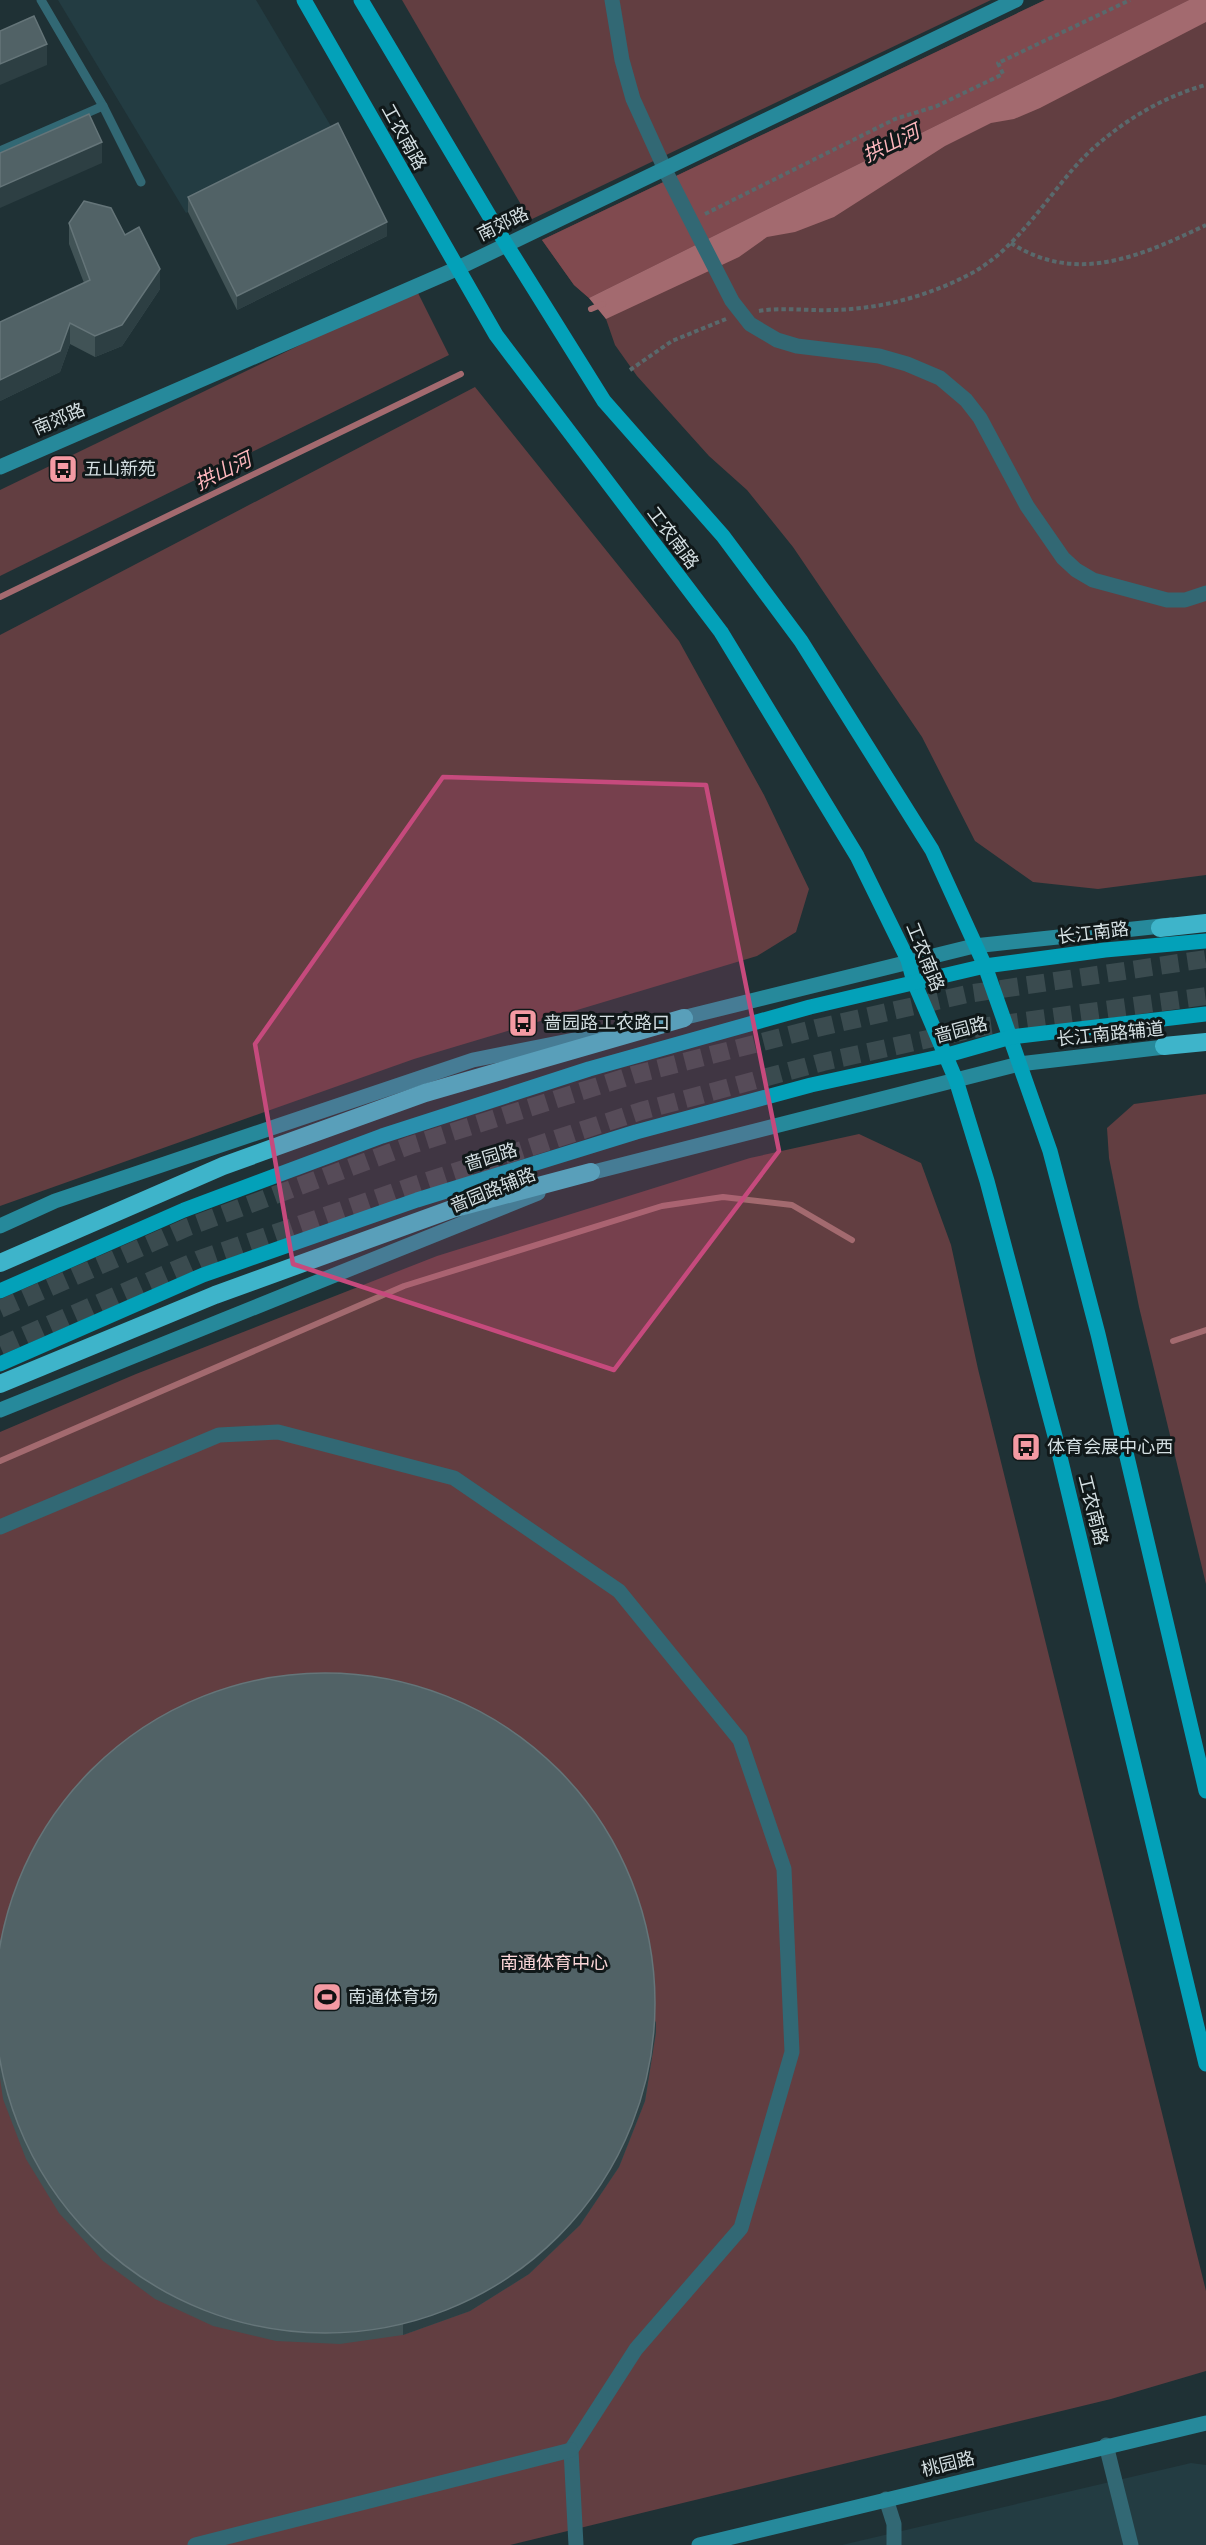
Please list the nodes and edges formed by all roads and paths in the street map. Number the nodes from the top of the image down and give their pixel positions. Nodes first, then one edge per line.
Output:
1 (41, 0) edge
2 (304, 0) edge
3 (361, 0) edge
4 (612, 0) edge
5 (1016, 0) edge
6 (1130, 0) edge
7 (49, 17) junction
8 (39, 21) edge
9 (1206, 85) edge
10 (103, 106) junction
11 (0, 151) edge
12 (141, 182) dead end
13 (1206, 225) edge
14 (693, 226) junction
15 (1011, 243) junction
16 (506, 244) junction
17 (456, 269) junction
18 (741, 315) junction
19 (630, 370) dead end
20 (0, 466) edge
21 (1206, 593) edge
22 (1206, 916) edge
23 (1206, 923) edge
24 (1160, 928) junction
25 (1206, 941) edge
26 (974, 946) junction
27 (908, 960) junction
28 (985, 966) junction
29 (914, 982) junction
30 (1206, 1014) edge
31 (684, 1018) junction
32 (1011, 1037) junction
33 (1206, 1042) edge
34 (1164, 1046) junction
35 (1206, 1049) edge
36 (944, 1056) junction
37 (1019, 1064) junction
38 (956, 1080) junction
39 (591, 1172) junction
40 (0, 1226) edge
41 (0, 1263) edge
42 (0, 1291) edge
43 (0, 1364) edge
44 (0, 1383) edge
45 (0, 1410) edge
46 (0, 1527) edge
47 (1206, 1791) edge
48 (1206, 2064) edge
49 (1206, 2423) edge
50 (1106, 2445) junction
51 (571, 2450) junction
52 (886, 2499) junction
53 (195, 2545) edge
54 (576, 2545) edge
55 (699, 2545) edge
56 (894, 2545) edge
57 (1131, 2545) edge

1 - 7 lane
2 - 17 main road, 工农南路
3 - 16 main road, 工农南路
4 - 14 street
5 - 16 street, 南郊路
6 - 14 path
7 - 8 lane
7 - 10 lane
9 - 15 path
10 - 11 lane
10 - 12 lane
13 - 15 path
14 - 18 street
15 - 18 path
16 - 17 street, 南郊路
16 - 26 main road, 工农南路
17 - 20 street, 南郊路
17 - 27 main road, 工农南路
18 - 19 path
18 - 21 street
22 - 24 street
23 - 24 highway
24 - 26 street
25 - 28 main road, 长江南路
26 - 27 street
26 - 28 main road, 工农南路
27 - 29 main road, 工农南路
27 - 31 street
28 - 29 main road
28 - 32 main road, 工农南路
29 - 36 main road, 工农南路
29 - 42 main road
30 - 32 main road
31 - 40 street
31 - 41 highway
32 - 36 main road, 啬园路
32 - 37 main road, 工农南路
33 - 34 highway
34 - 35 street, 长江南路辅道
34 - 37 street, 长江南路辅道
36 - 38 main road, 工农南路
36 - 43 main road, 啬园路
37 - 38 street, 啬园路辅路
37 - 47 main road, 工农南路
38 - 39 street, 啬园路辅路
38 - 48 main road, 工农南路
39 - 44 highway
39 - 45 street, 啬园路辅路
46 - 51 street
49 - 50 street, 桃园路
50 - 52 street, 桃园路
50 - 57 street
51 - 53 street
51 - 54 street
52 - 55 street, 桃园路
52 - 56 street

